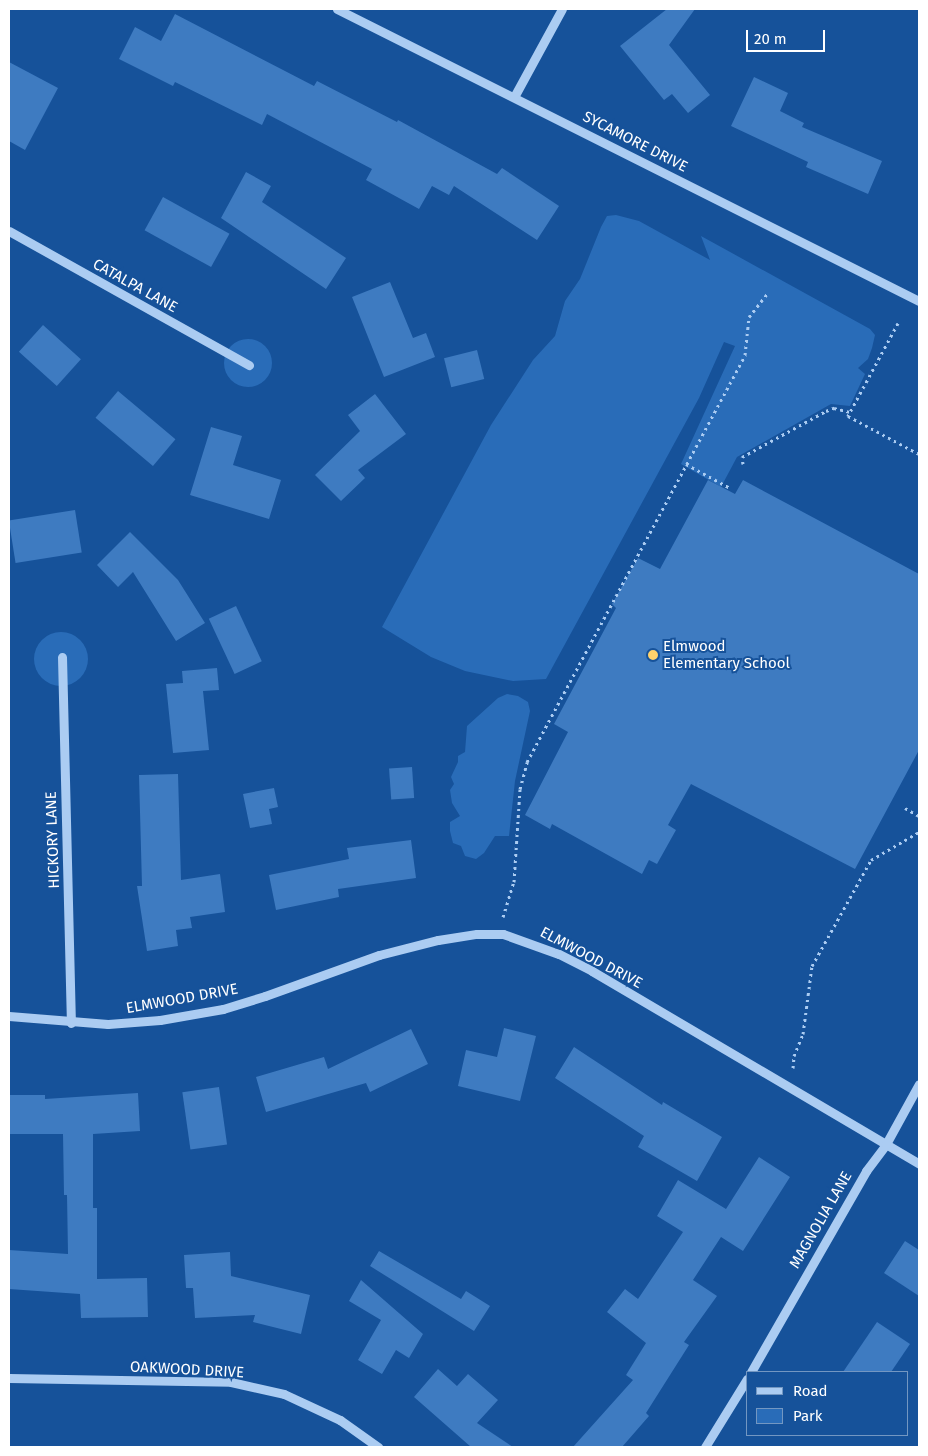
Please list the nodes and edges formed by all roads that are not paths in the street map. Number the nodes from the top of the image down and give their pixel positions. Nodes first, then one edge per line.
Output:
1 (337, 9) edge
2 (562, 9) edge
3 (514, 97) junction
4 (9, 231) edge
5 (919, 301) edge
6 (249, 365) dead end
7 (62, 657) dead end
8 (9, 1016) edge
9 (72, 1023) junction
10 (919, 1084) edge
11 (886, 1144) junction
12 (919, 1164) edge
13 (751, 1371) edge
14 (9, 1378) edge
15 (746, 1381) edge
16 (378, 1447) edge
17 (705, 1447) edge

1 - 3 street, SYCAMORE DRIVE
2 - 3 street
3 - 5 street, SYCAMORE DRIVE
4 - 6 street, CATALPA LANE
7 - 9 street, HICKORY LANE
8 - 9 street, ELMWOOD DRIVE
9 - 11 street, ELMWOOD DRIVE
10 - 11 street, MAGNOLIA LANE
11 - 12 street, ELMWOOD DRIVE
11 - 13 street, MAGNOLIA LANE
14 - 16 street, OAKWOOD DRIVE
15 - 17 street

